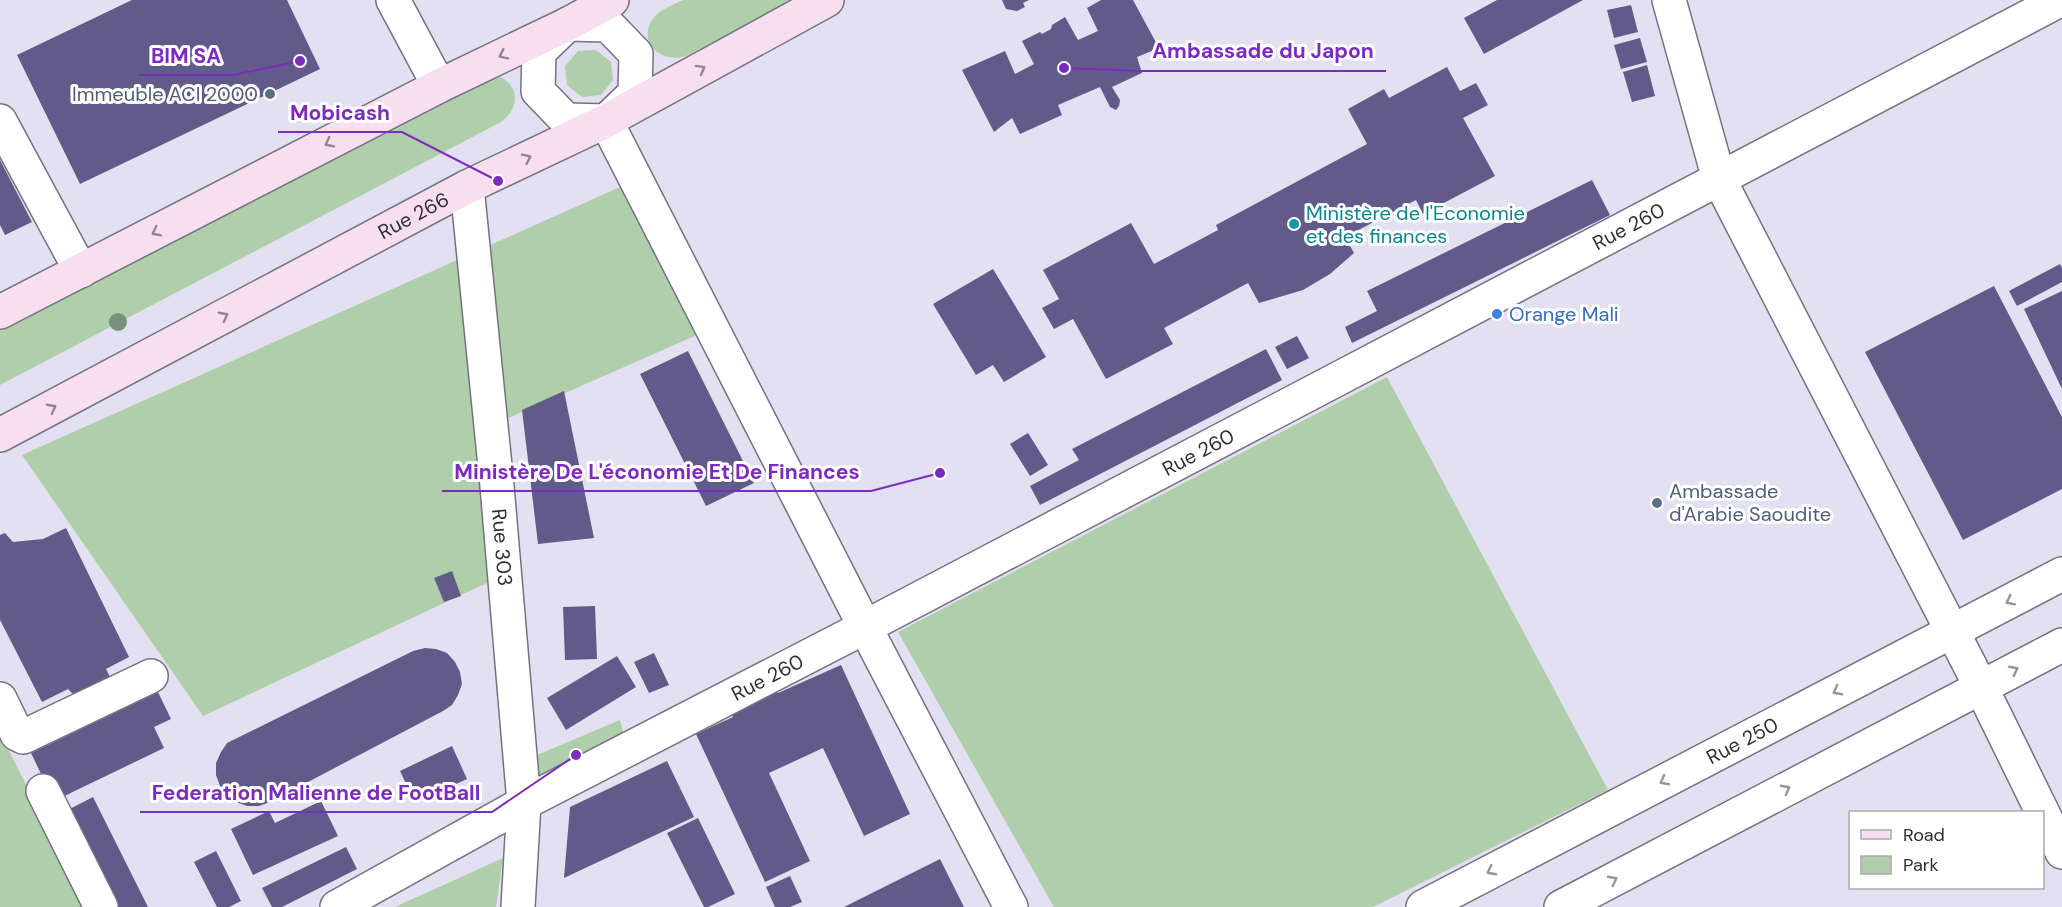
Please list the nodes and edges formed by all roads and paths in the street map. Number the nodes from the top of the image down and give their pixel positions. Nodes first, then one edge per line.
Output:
1 (393, 0) edge
2 (612, 0) edge
3 (827, 0) edge
4 (1669, 0) edge
5 (2060, 0) edge
6 (562, 12) edge
7 (439, 86) junction
8 (0, 121) edge
9 (606, 121) junction
10 (1719, 179) junction
11 (467, 187) junction
12 (81, 271) junction
13 (0, 312) edge
14 (0, 435) edge
15 (2062, 574) edge
16 (865, 627) junction
17 (1952, 630) junction
18 (2062, 645) edge
19 (151, 676) dead end
20 (1982, 687) junction
21 (0, 699) edge
22 (43, 791) dead end
23 (524, 802) junction
24 (2042, 811) edge
25 (2044, 815) edge
26 (2062, 852) edge
27 (101, 907) edge
28 (337, 907) edge
29 (518, 907) edge
30 (1011, 907) edge
31 (1423, 907) edge
32 (1561, 907) edge

1 - 7 street
2 - 6 main road
9 -> 3 main road, Rue 266
4 - 10 street
5 - 10 street, Rue 260
6 -> 7 main road
6 - 9 street
6 - 9 street
7 -> 12 main road
8 - 12 street
11 -> 9 main road, Rue 266
9 - 16 street
10 - 16 street, Rue 260
10 - 17 street
14 -> 11 main road, Rue 266
11 - 23 street, Rue 303
12 - 13 main road
15 -> 17 street, Rue 250
16 - 23 street, Rue 260
16 - 30 street
17 - 20 street
17 -> 31 street, Rue 250
20 -> 18 street
19 - 21 street
20 - 24 street
32 -> 20 street
22 - 27 street
23 - 28 street, Rue 260
23 - 29 street, Rue 303
25 - 26 street

